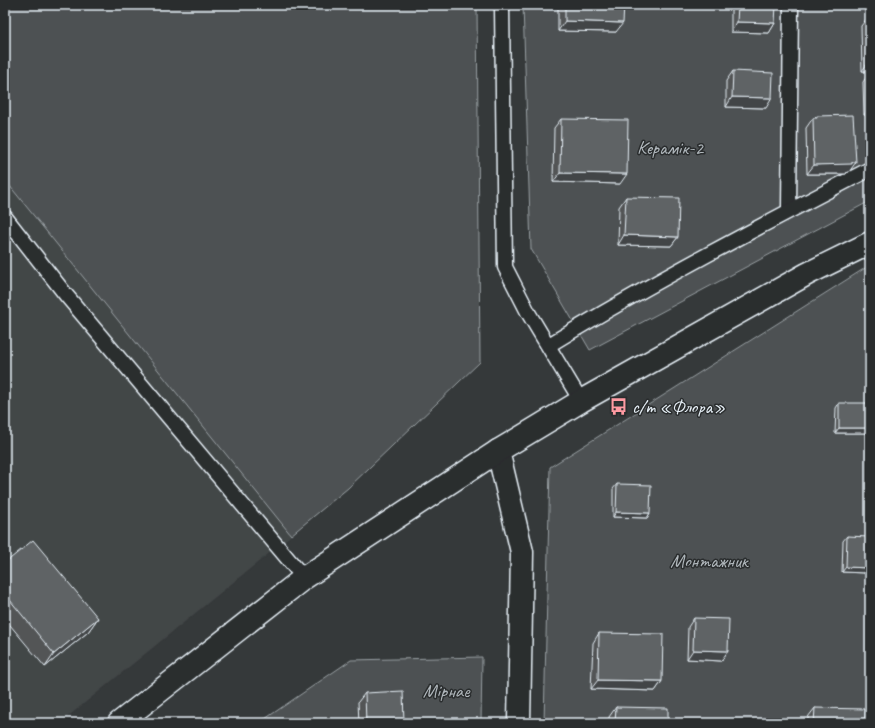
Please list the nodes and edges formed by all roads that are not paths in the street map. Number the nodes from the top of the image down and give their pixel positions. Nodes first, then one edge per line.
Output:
1 (502, 5) edge
2 (791, 5) edge
3 (870, 169) edge
4 (789, 210) junction
5 (5, 216) edge
6 (870, 243) edge
7 (549, 345) junction
8 (581, 401) junction
9 (498, 451) junction
10 (304, 578) junction
11 (137, 716) edge
12 (119, 723) edge
13 (519, 723) edge

1 - 7 lane
2 - 4 lane
3 - 4 lane
4 - 7 lane
5 - 10 lane
6 - 8 street
7 - 8 lane
8 - 9 street
9 - 10 street
9 - 13 street
10 - 11 street
11 - 12 street

